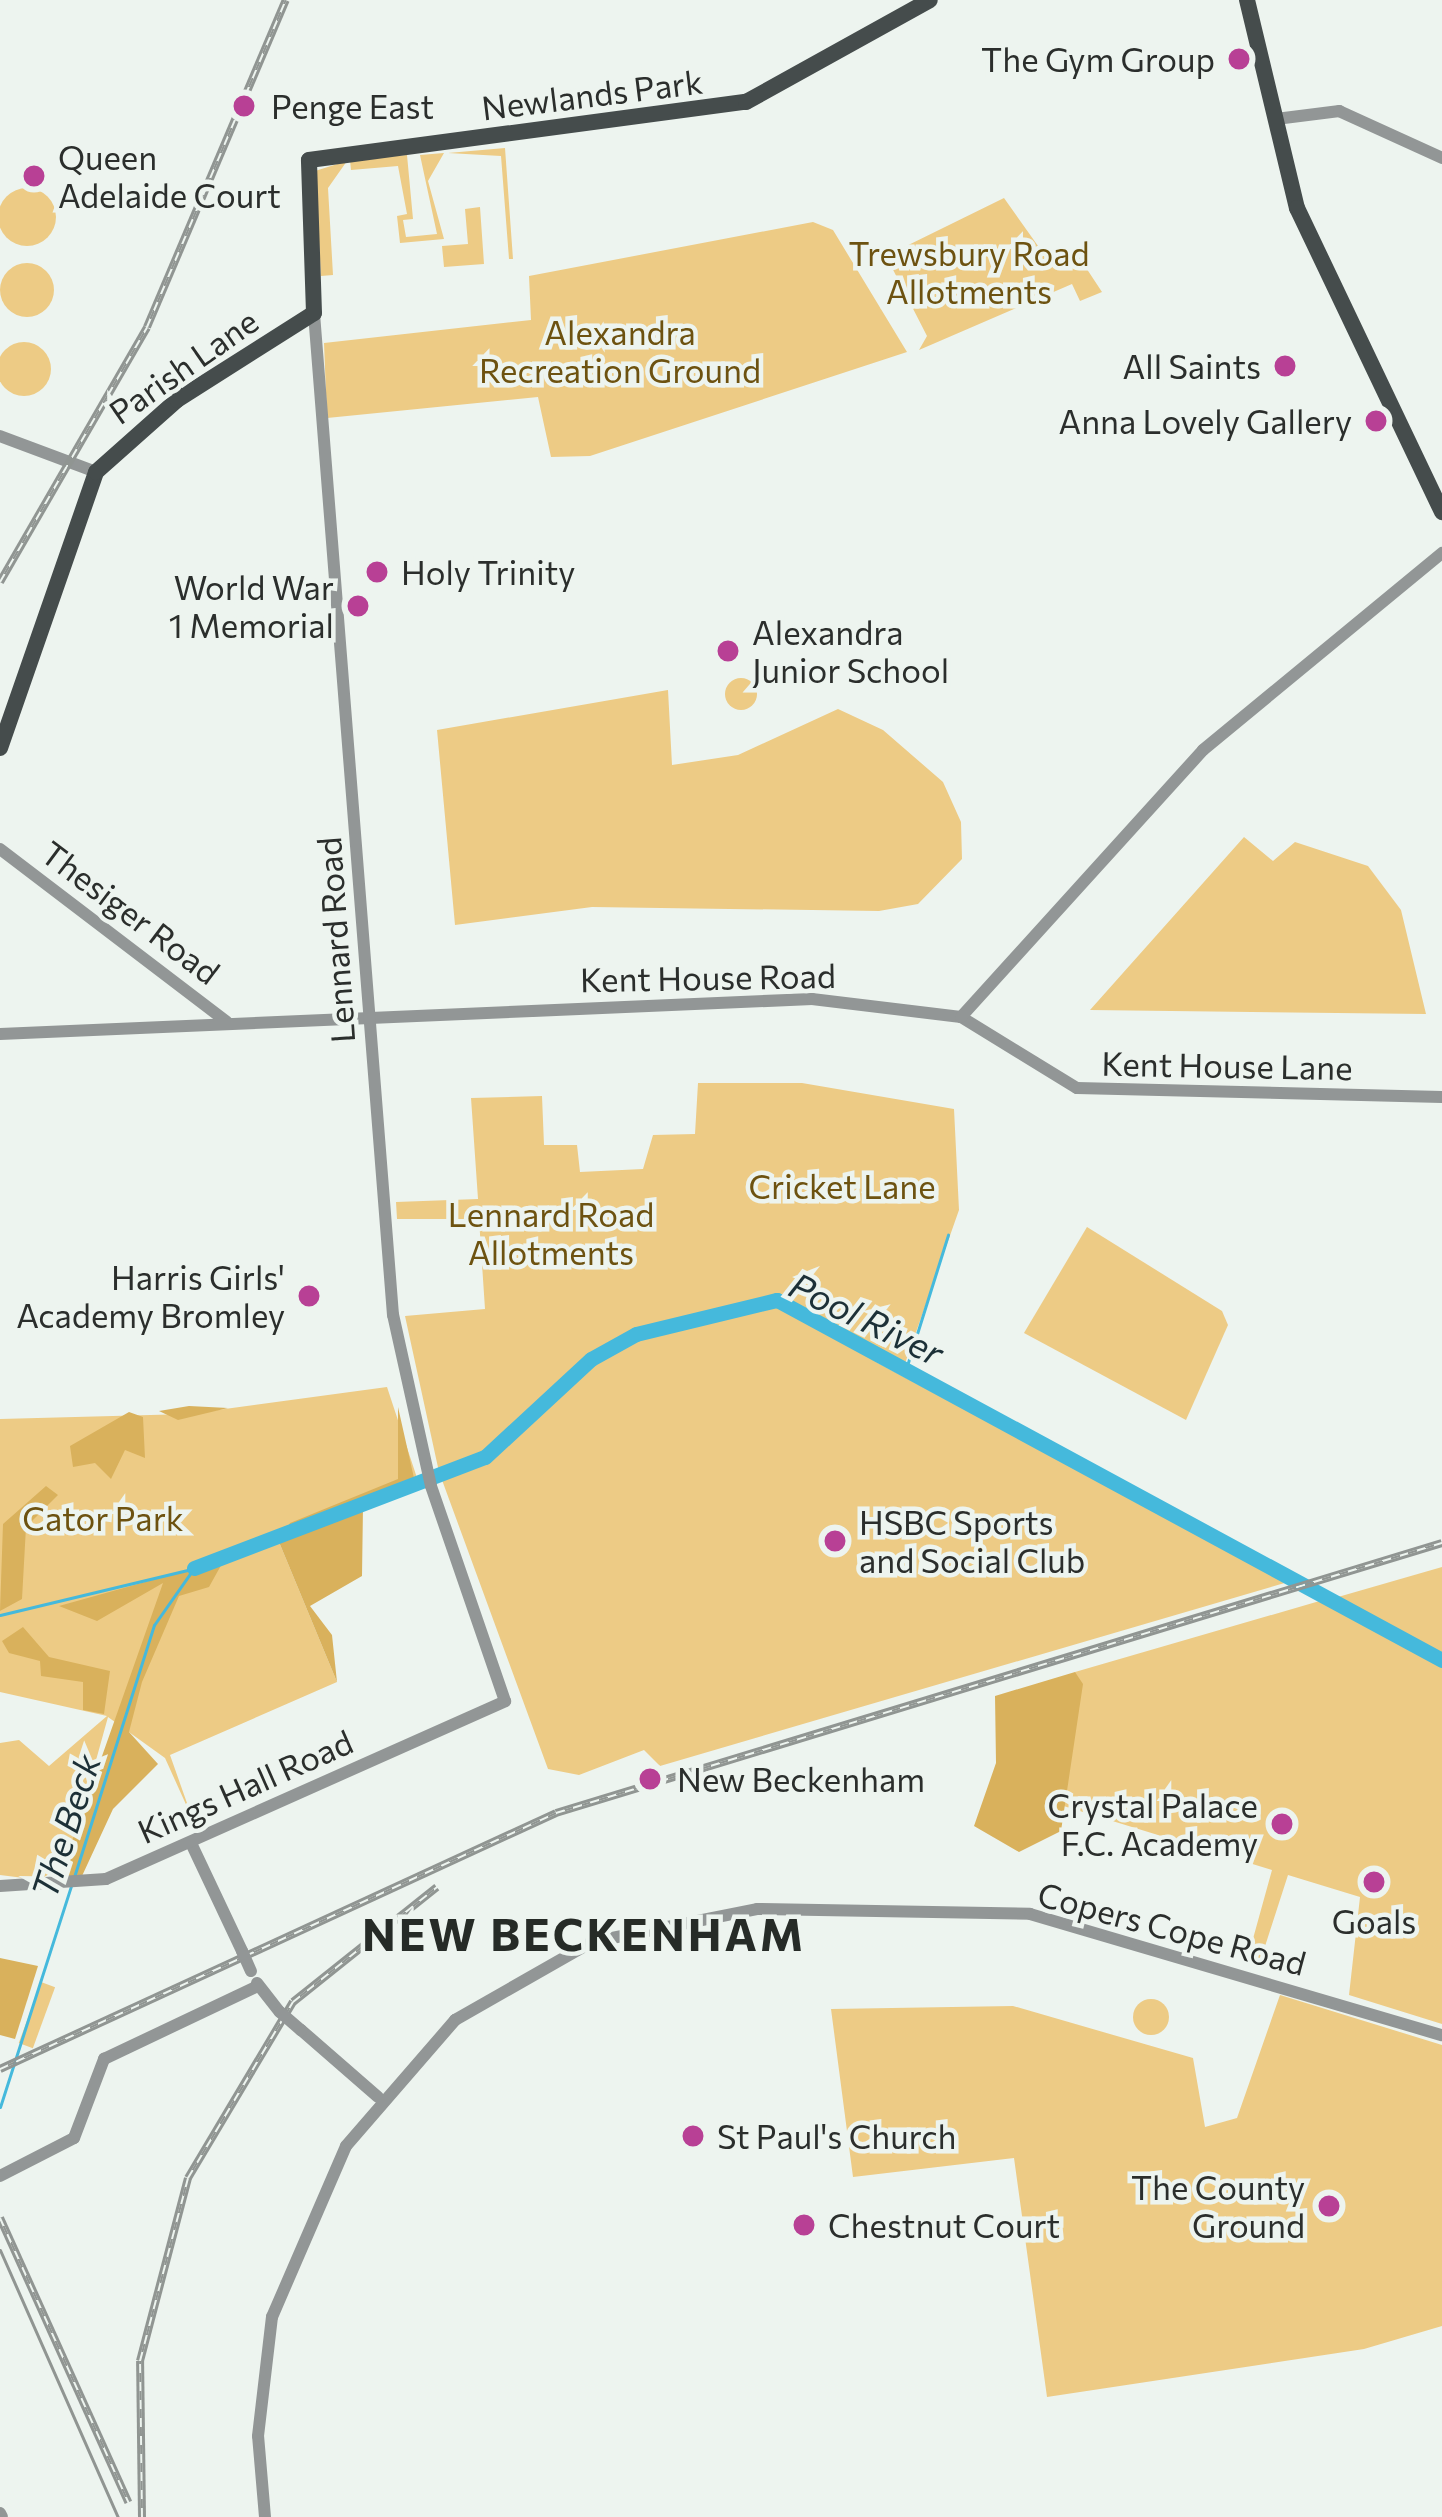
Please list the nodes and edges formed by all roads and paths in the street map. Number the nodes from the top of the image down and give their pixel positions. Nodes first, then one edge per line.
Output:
1 (930, 0) edge
2 (1247, 0) edge
3 (1276, 119) junction
4 (1442, 158) edge
5 (309, 160) joint
6 (314, 313) junction
7 (0, 436) edge
8 (96, 472) junction
9 (1442, 512) edge
10 (1442, 553) edge
11 (0, 748) edge
12 (0, 849) edge
13 (961, 1017) junction
14 (227, 1022) junction
15 (372, 1022) junction
16 (0, 1034) edge
17 (1442, 1097) edge
18 (505, 1701) joint
19 (190, 1843) junction
20 (0, 1886) edge
21 (258, 1986) junction
22 (1442, 2035) edge
23 (378, 2097) junction
24 (0, 2176) edge
25 (265, 2517) edge

1 - 5 main road, Newlands Park
2 - 3 main road
3 - 4 street
3 - 9 main road
5 - 6 main road, Lennard Road
6 - 8 main road, Parish Lane
6 - 15 street, Lennard Road
7 - 8 street
8 - 11 main road, Parish Lane
10 - 13 street
12 - 14 street, Thesiger Road
13 - 15 street, Kent House Road
13 - 17 street, Kent House Lane
14 - 15 street, Kent House Road
14 - 16 street, Kent House Road
15 - 18 street, Lennard Road
18 - 19 street, Kings Hall Road
19 - 20 street, Kings Hall Road
19 - 21 street, bridge
21 - 23 street, bridge
21 - 24 street
22 - 23 street, Copers Cope Road
23 - 25 street, Copers Cope Road

